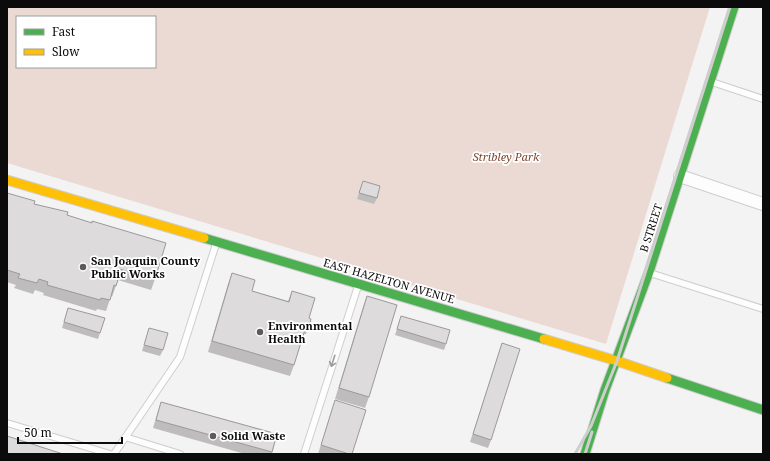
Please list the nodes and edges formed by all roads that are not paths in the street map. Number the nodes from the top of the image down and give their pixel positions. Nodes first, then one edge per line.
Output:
1 (734, 7) edge
2 (710, 81) junction
3 (763, 99) edge
4 (680, 176) junction
5 (7, 180) edge
6 (763, 204) edge
7 (217, 242) junction
8 (649, 272) junction
9 (358, 284) junction
10 (763, 309) edge
11 (617, 361) junction
12 (763, 410) edge
13 (7, 423) edge
14 (125, 437) junction
15 (109, 454) edge
16 (114, 454) edge
17 (180, 454) edge
18 (304, 454) edge
19 (585, 454) edge

1 - 2 street, B STREET
2 - 3 lane
2 - 4 street, B STREET
4 - 6 street
4 - 8 street, B STREET
5 - 7 street, EAST HAZELTON AVENUE
7 - 9 street, EAST HAZELTON AVENUE
7 - 14 lane
8 - 10 lane
8 - 11 street, B STREET
9 - 11 street, EAST HAZELTON AVENUE
9 -> 18 lane
11 - 12 street, EAST HAZELTON AVENUE
11 - 19 street, B STREET
13 - 15 lane
14 - 16 lane
14 - 17 lane

